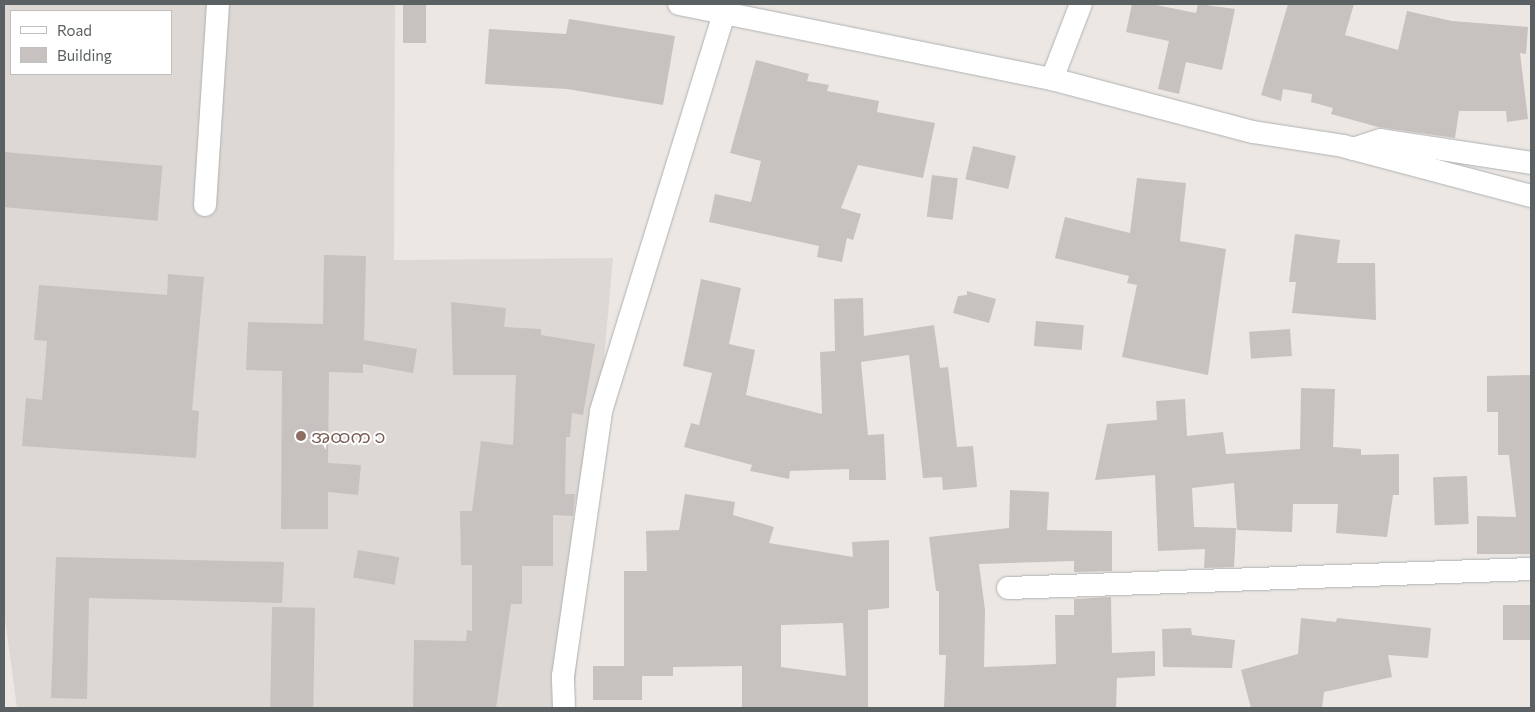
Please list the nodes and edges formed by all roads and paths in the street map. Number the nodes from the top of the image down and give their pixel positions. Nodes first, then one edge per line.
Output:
1 (218, 4) edge
2 (679, 4) edge
3 (1081, 4) edge
4 (726, 8) edge
5 (1052, 79) junction
6 (1353, 149) junction
7 (1531, 162) edge
8 (1531, 196) edge
9 (205, 204) dead end
10 (1531, 569) edge
11 (1008, 588) dead end
12 (564, 708) edge

1 - 9 street
2 - 4 street
3 - 5 street
4 - 5 street
4 - 12 street
5 - 6 street
6 - 7 street
6 - 8 street
10 - 11 street

